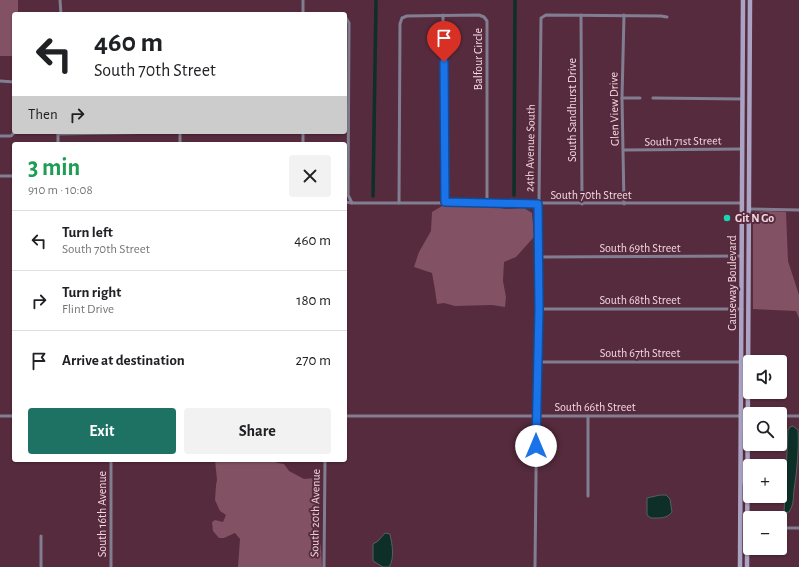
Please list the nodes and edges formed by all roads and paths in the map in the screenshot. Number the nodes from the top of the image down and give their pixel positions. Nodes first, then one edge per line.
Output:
1 (60, 0) edge
2 (303, 0) edge
3 (744, 0) edge
4 (750, 0) edge
5 (61, 12) edge
6 (303, 12) edge
7 (581, 15) junction
8 (624, 15) junction
9 (443, 16) junction
10 (667, 17) dead end
11 (347, 20) edge
12 (743, 39) junction
13 (750, 39) junction
14 (0, 82) edge
15 (12, 82) edge
16 (622, 98) junction
17 (640, 98) dead end
18 (653, 98) dead end
19 (743, 99) junction
20 (13, 134) edge
21 (0, 136) edge
22 (742, 149) junction
23 (624, 150) junction
24 (0, 176) edge
25 (12, 176) edge
26 (347, 202) edge
27 (445, 202) junction
28 (487, 202) junction
29 (352, 203) junction
30 (399, 203) junction
31 (742, 203) junction
32 (749, 203) junction
33 (538, 204) junction
34 (582, 204) junction
35 (624, 204) junction
36 (742, 209) junction
37 (749, 209) junction
38 (799, 210) edge
39 (742, 256) junction
40 (539, 257) junction
41 (539, 309) junction
42 (742, 309) junction
43 (537, 362) junction
44 (742, 362) junction
45 (749, 407) edge
46 (0, 416) edge
47 (12, 416) edge
48 (347, 416) edge
49 (536, 416) junction
50 (588, 416) junction
51 (742, 416) junction
52 (787, 416) edge
53 (799, 416) edge
54 (741, 461) junction
55 (111, 462) edge
56 (325, 462) edge
57 (743, 467) edge
58 (588, 496) dead end
59 (787, 528) edge
60 (799, 528) edge
61 (41, 536) dead end
62 (748, 555) edge
63 (41, 567) edge
64 (111, 567) edge
65 (324, 567) edge
66 (535, 567) edge
67 (740, 567) edge
68 (747, 567) edge

1 - 5 street
2 - 6 street
3 - 12 main road, Causeway Boulevard
4 - 13 main road, Causeway Boulevard
7 - 8 street
7 - 33 street, 24th Avenue South
7 - 34 street, South Sandhurst Drive
8 - 10 street
8 - 16 street, Glen View Drive
9 - 27 street
9 - 28 street, Balfour Circle
9 - 30 street, Balfour Circle
11 - 29 street
12 - 13 street
12 - 19 main road, Causeway Boulevard
13 - 32 main road, Causeway Boulevard
14 - 15 street
16 - 17 street
16 - 23 street, Glen View Drive
18 - 19 street
19 - 22 main road, Causeway Boulevard
20 - 21 street
22 - 23 street, South 71st Street
22 - 31 main road, Causeway Boulevard
23 - 35 street, Glen View Drive
24 - 25 street
26 - 29 street, South 70th Street
27 - 28 street, South 70th Street
27 - 30 street, South 70th Street
28 - 33 street, South 70th Street
29 - 30 street, South 70th Street
31 - 32 main road
31 - 35 street, South 70th Street
31 - 36 main road, Causeway Boulevard
32 - 37 main road, Causeway Boulevard
33 - 34 street, South 70th Street
33 - 40 street, 24th Avenue South
34 - 35 street, South 70th Street
36 - 37 main road
36 - 39 main road, Causeway Boulevard
37 - 38 street
37 - 45 main road, Causeway Boulevard
39 - 40 street, South 69th Street
39 - 42 main road, Causeway Boulevard
40 - 41 street, 24th Avenue South
41 - 42 street, South 68th Street
41 - 43 street, 24th Avenue South
42 - 44 main road, Causeway Boulevard
43 - 44 street, South 67th Street
43 - 49 street, 24th Avenue South
44 - 51 main road, Causeway Boulevard
46 - 47 street
48 - 49 street, South 66th Street
49 - 50 street, South 66th Street
49 - 66 street, 24th Avenue South
50 - 51 street, South 66th Street
50 - 58 street
51 - 54 main road, Causeway Boulevard
52 - 53 street
54 - 57 main road
54 - 67 main road, Causeway Boulevard
55 - 64 street, South 16th Avenue
56 - 65 street, South 20th Avenue
59 - 60 street
61 - 63 street
62 - 68 main road, Causeway Boulevard

